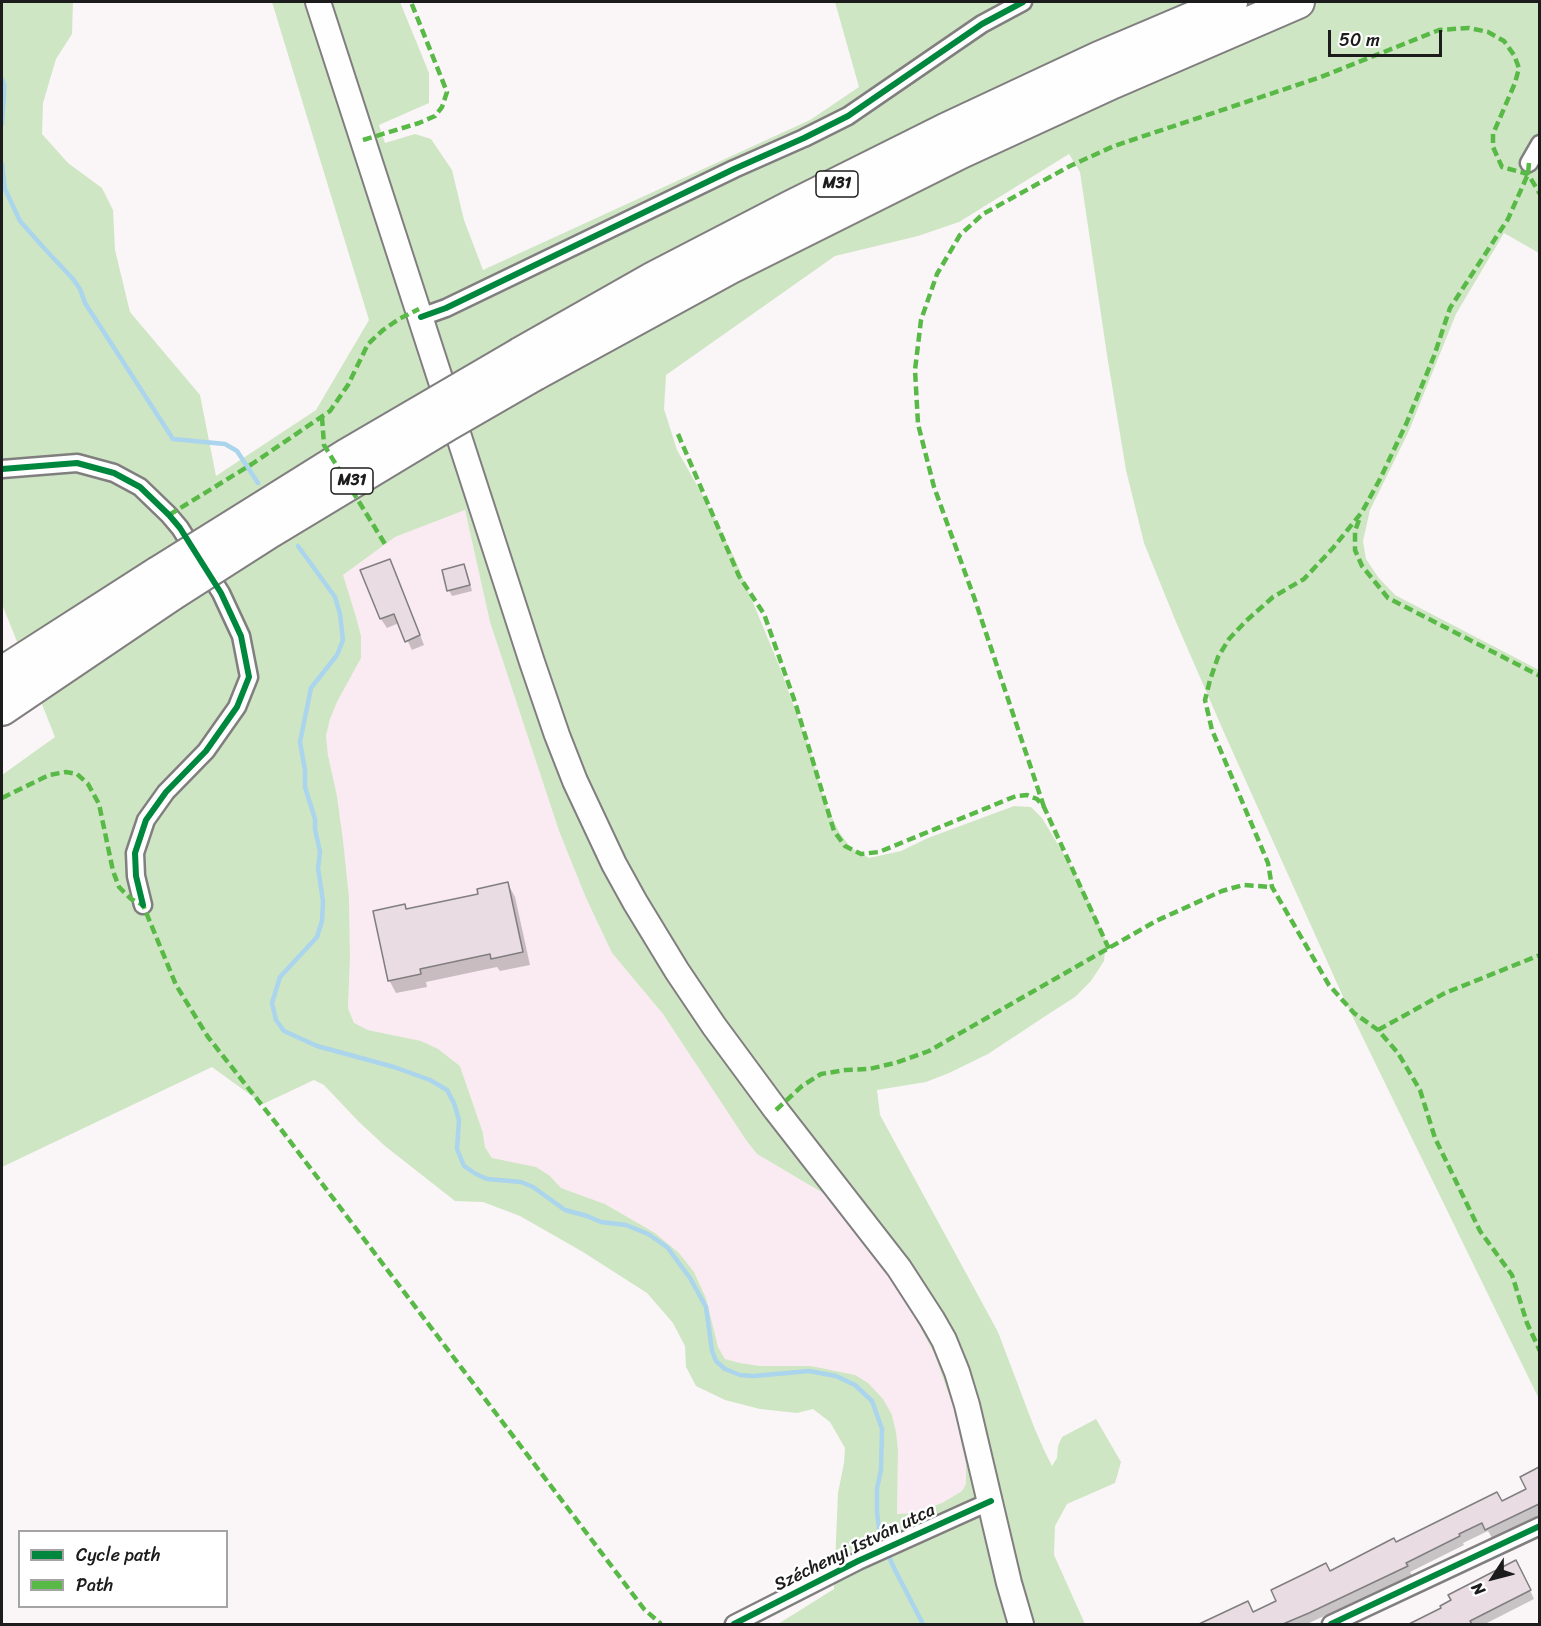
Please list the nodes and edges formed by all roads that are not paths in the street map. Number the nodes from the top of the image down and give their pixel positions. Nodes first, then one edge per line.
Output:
1 (318, 2) edge
2 (1023, 2) edge
3 (1231, 2) edge
4 (1298, 2) edge
5 (1539, 144) edge
6 (1529, 163) dead end
7 (421, 317) junction
8 (527, 364) junction
9 (2, 469) edge
10 (165, 583) junction
11 (2, 673) edge
12 (2, 709) edge
13 (143, 905) dead end
14 (991, 1501) junction
15 (1539, 1526) edge
16 (1350, 1621) edge
17 (734, 1624) edge
18 (1021, 1624) edge
19 (1331, 1624) edge

1 - 7 main road
2 - 7 street
3 - 8 highway, M31
4 - 8 highway, M31
5 - 6 street
7 - 14 main road
8 - 10 highway, M31, bridge
9 - 13 street
10 - 11 highway, M31
10 - 12 highway, M31
14 - 17 street, Széchenyi István utca
14 - 18 main road
15 - 16 street
16 - 19 street

